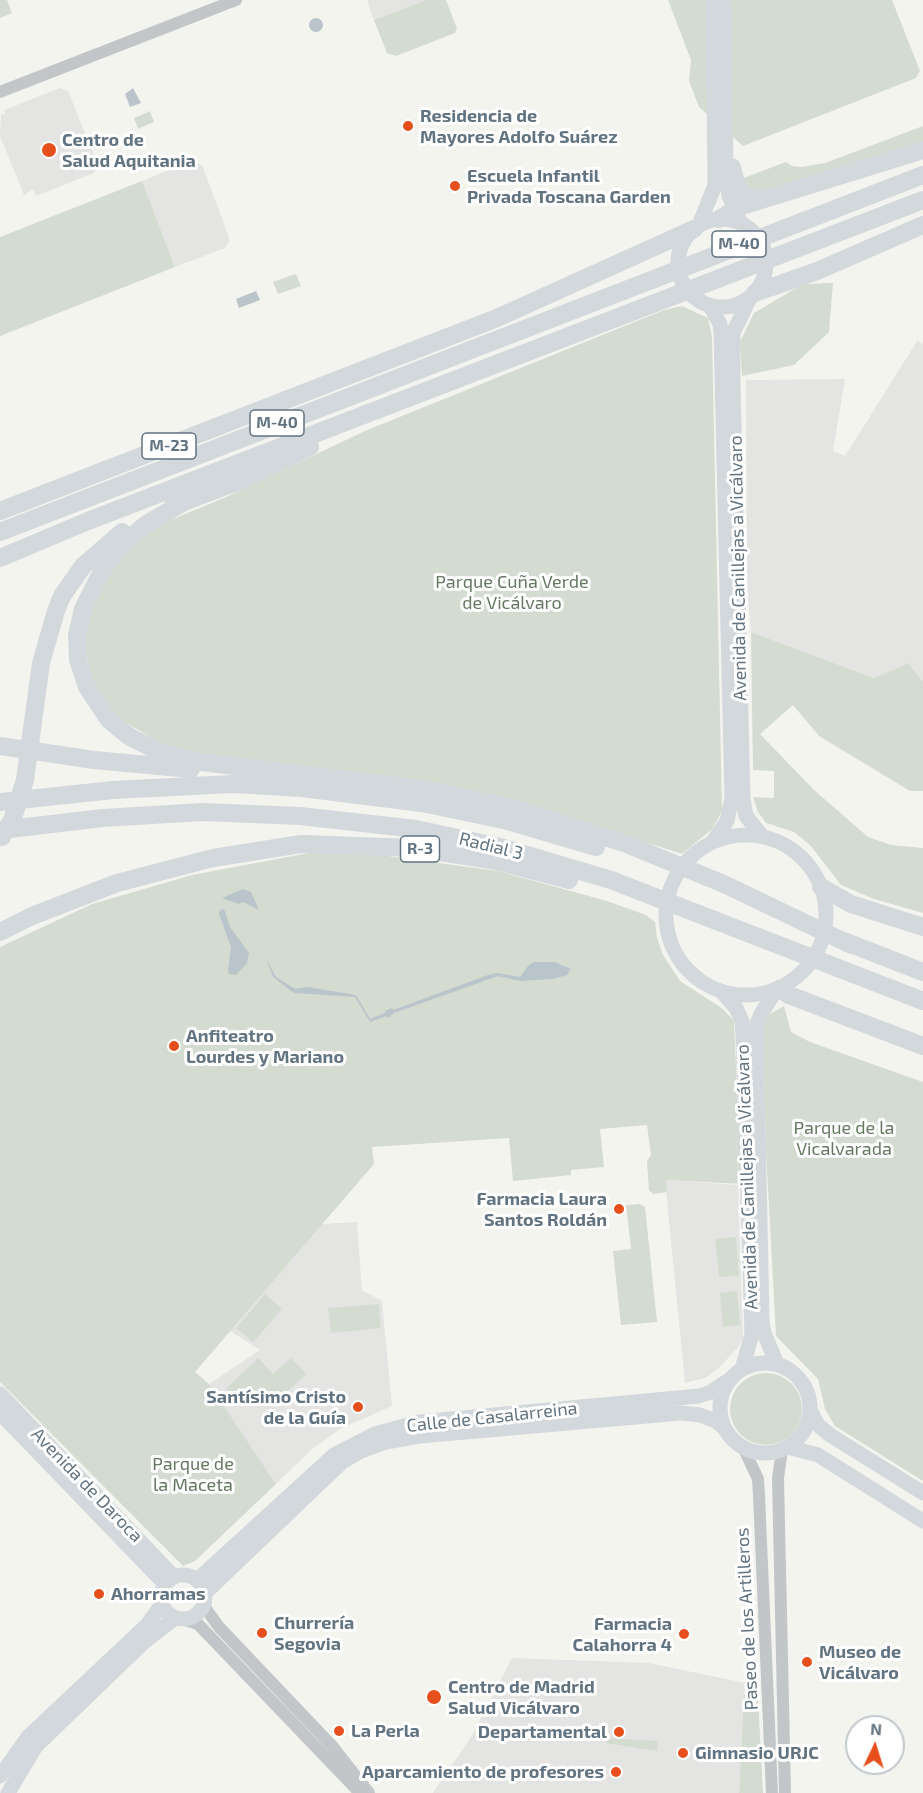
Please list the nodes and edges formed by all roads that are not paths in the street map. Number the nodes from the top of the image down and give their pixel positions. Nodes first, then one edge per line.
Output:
1 (236, 0) edge
2 (713, 0) edge
3 (724, 0) edge
4 (0, 92) edge
5 (727, 139) junction
6 (923, 150) edge
7 (923, 175) edge
8 (784, 193) junction
9 (923, 200) edge
10 (736, 220) junction
11 (923, 225) edge
12 (697, 227) junction
13 (755, 292) junction
14 (710, 306) junction
15 (555, 315) junction
16 (338, 381) junction
17 (437, 388) junction
18 (184, 502) junction
19 (0, 511) edge
20 (0, 532) edge
21 (0, 558) edge
22 (0, 746) edge
23 (304, 774) junction
24 (0, 802) edge
25 (0, 830) edge
26 (762, 836) junction
27 (0, 841) edge
28 (713, 841) junction
29 (823, 892) junction
30 (923, 927) edge
31 (0, 932) edge
32 (851, 945) junction
33 (836, 969) junction
34 (923, 972) edge
35 (777, 989) junction
36 (721, 992) junction
37 (923, 1000) edge
38 (923, 1046) edge
39 (777, 1364) junction
40 (742, 1369) junction
41 (729, 1380) junction
42 (0, 1394) edge
43 (810, 1410) junction
44 (0, 1413) edge
45 (725, 1429) junction
46 (403, 1431) junction
47 (742, 1447) junction
48 (785, 1449) junction
49 (923, 1493) edge
50 (923, 1521) edge
51 (170, 1581) junction
52 (202, 1593) junction
53 (162, 1604) junction
54 (180, 1619) junction
55 (765, 1656) junction
56 (782, 1657) junction
57 (770, 1702) junction
58 (783, 1704) junction
59 (0, 1776) edge
60 (8, 1793) edge
61 (360, 1793) edge
62 (369, 1793) edge
63 (772, 1793) edge
64 (785, 1793) edge

1 - 4 street
2 - 12 main road
3 - 5 main road
5 - 8 main road
5 - 10 main road
6 - 8 highway
7 - 15 highway, M-40
8 - 10 highway
9 - 17 highway, M-40
10 - 12 main road
10 - 13 main road
11 - 13 highway
12 - 14 main road
12 - 16 highway
13 - 14 main road
13 - 26 main road, Avenida de Canillejas a Vicálvaro
14 - 28 main road, Avenida de Canillejas a Vicálvaro
15 - 16 highway, M-23
15 - 20 highway, M-40
16 - 19 highway, M-23
17 - 18 highway
17 - 21 highway, M-40
18 - 23 highway
18 - 27 highway
22 - 23 highway
23 - 32 highway
24 - 32 highway, Radial 3
25 - 33 highway, Radial 3 / R-3
26 - 28 main road
26 - 29 main road
28 - 36 main road
29 - 30 highway
29 - 35 main road
31 - 33 highway, R-3
32 - 34 highway, Radial 3
33 - 37 highway, Radial 3 / R-3
35 - 36 main road
35 - 38 highway
35 - 39 main road, Avenida de Canillejas a Vicálvaro
36 - 40 main road, Avenida de Canillejas a Vicálvaro
39 - 40 main road
39 - 43 main road
40 - 41 main road
41 - 45 main road
41 - 46 main road, Calle de Casalarreina
42 - 51 main road, Avenida de Daroca
43 - 48 main road
43 - 49 main road
44 - 51 main road, Avenida de Daroca
45 - 46 main road, Calle de Casalarreina
45 - 47 main road
46 - 52 main road, Calle de Casalarreina
47 - 48 main road
47 - 55 street, Paseo de los Artilleros
48 - 50 main road
48 - 56 street, Paseo de los Artilleros
51 - 52 main road
51 - 53 main road
52 - 54 main road
52 - 62 street
53 - 54 main road
53 - 59 main road
54 - 60 main road
54 - 61 street
55 - 56 street
55 - 57 street, Paseo de los Artilleros
56 - 58 street, Paseo de los Artilleros
57 - 58 street
57 - 63 street, Paseo de los Artilleros
58 - 64 street, Paseo de los Artilleros

